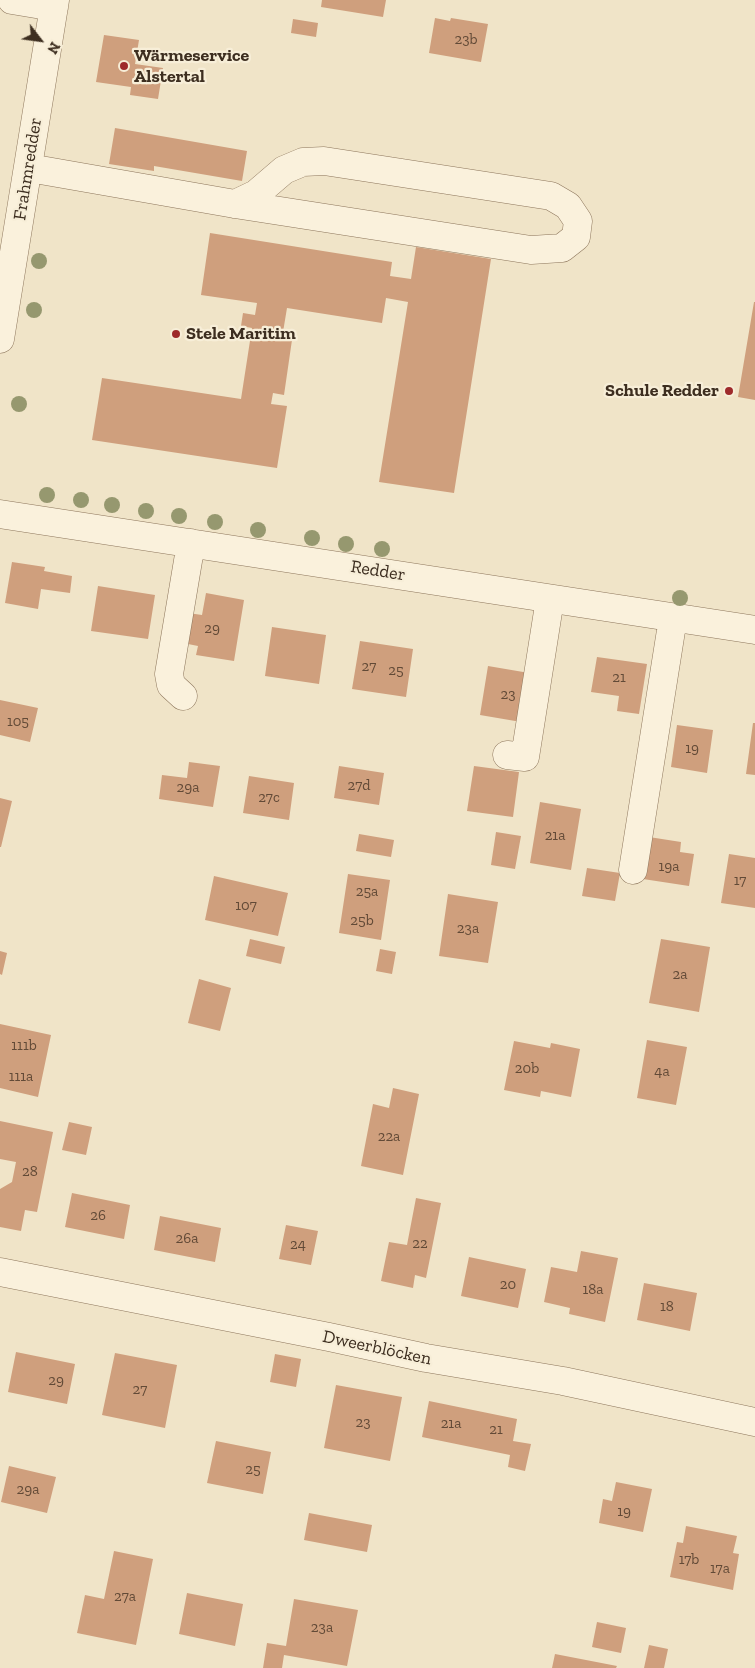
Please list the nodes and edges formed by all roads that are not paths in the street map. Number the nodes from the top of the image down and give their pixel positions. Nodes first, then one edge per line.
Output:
1 (12, 0) edge
2 (55, 3) edge
3 (29, 168) junction
4 (235, 204) junction
5 (0, 338) edge
6 (0, 514) edge
7 (191, 543) junction
8 (550, 599) junction
9 (673, 618) junction
10 (755, 630) edge
11 (183, 696) dead end
12 (507, 755) dead end
13 (633, 870) dead end
14 (0, 1272) edge
15 (755, 1422) edge

1 - 2 street
2 - 3 street, Frahmredder
3 - 4 street
3 - 5 street, Frahmredder
4 - 4 street
6 - 7 street, Redder
7 - 8 street, Redder
7 - 11 street
8 - 9 street, Redder
8 - 12 street
9 - 10 street, Redder
9 - 13 street
14 - 15 street, Dweerblöcken

